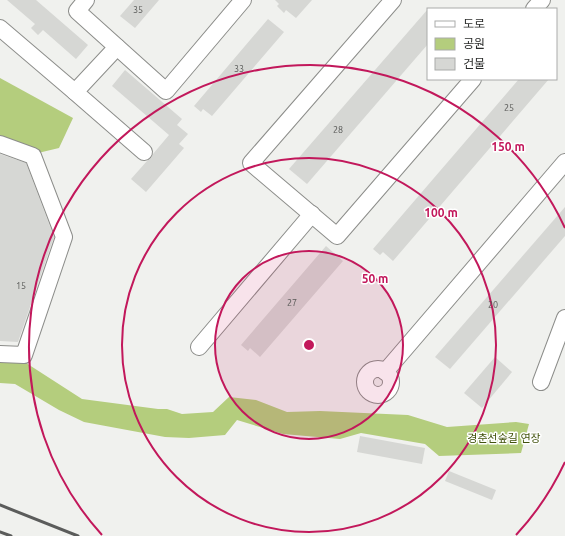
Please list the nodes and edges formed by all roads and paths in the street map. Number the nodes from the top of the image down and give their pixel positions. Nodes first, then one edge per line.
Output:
1 (86, 0) edge
2 (243, 0) edge
3 (393, 0) edge
4 (542, 0) edge
5 (535, 8) edge
6 (0, 28) edge
7 (117, 47) junction
8 (472, 80) edge
9 (75, 92) junction
10 (0, 144) edge
11 (144, 152) dead end
12 (565, 162) edge
13 (312, 214) junction
14 (565, 318) edge
15 (199, 347) dead end
16 (0, 354) edge
17 (385, 372) dead end
18 (541, 382) dead end

1 - 7 lane
2 - 7 lane
3 - 13 lane
4 - 5 lane
6 - 9 lane
7 - 9 lane
8 - 13 lane
9 - 11 lane
10 - 16 lane
12 - 17 lane
13 - 15 lane
14 - 18 lane

